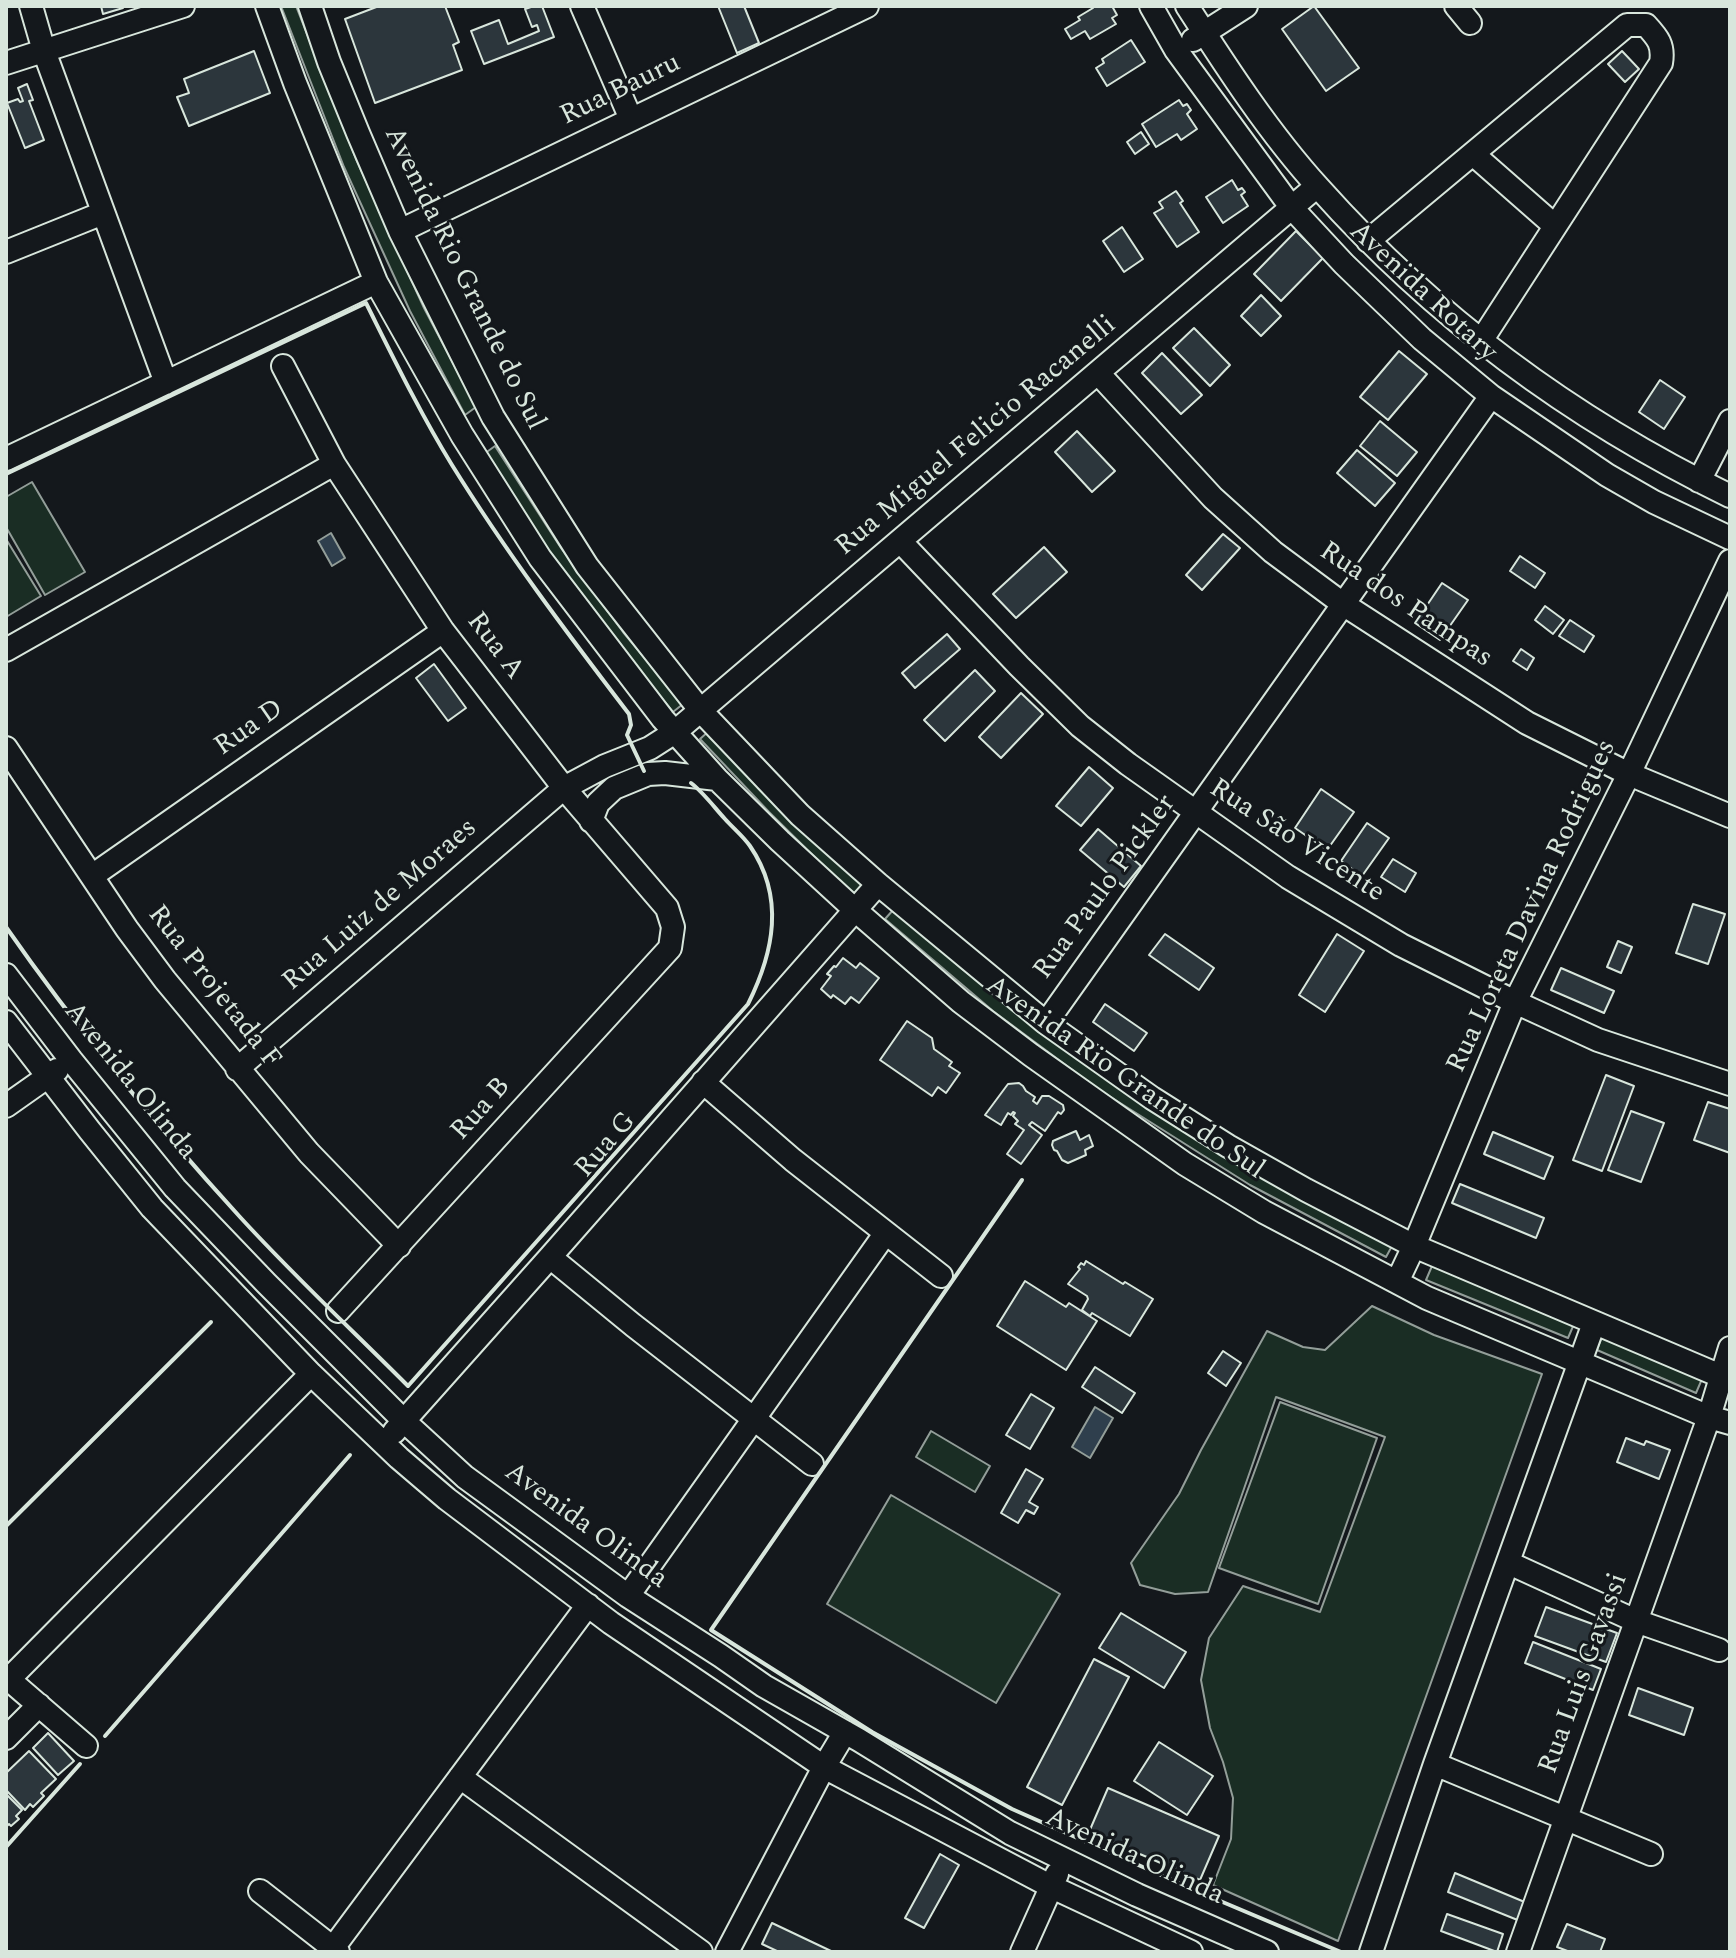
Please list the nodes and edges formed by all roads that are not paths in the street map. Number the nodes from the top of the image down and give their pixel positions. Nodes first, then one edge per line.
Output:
1 (31, 6) edge
2 (183, 6) edge
3 (267, 6) edge
4 (310, 6) edge
5 (582, 6) edge
6 (1151, 6) edge
7 (1187, 6) edge
8 (1246, 6) edge
9 (864, 7) edge
10 (1204, 33) junction
11 (1176, 50) junction
12 (44, 51) junction
13 (6, 63) edge
14 (631, 119) junction
15 (1473, 154) junction
16 (1317, 186) junction
17 (1291, 207) junction
18 (103, 213) junction
19 (1555, 226) junction
20 (400, 231) junction
21 (1368, 241) junction
22 (6, 252) edge
23 (376, 282) junction
24 (1481, 341) junction
25 (283, 366) dead end
26 (1098, 373) junction
27 (166, 383) junction
28 (1491, 396) junction
29 (493, 417) junction
30 (1730, 421) edge
31 (462, 435) junction
32 (6, 459) edge
33 (334, 464) junction
34 (1699, 481) junction
35 (1730, 496) edge
36 (1730, 538) edge
37 (900, 541) junction
38 (1730, 561) edge
39 (1343, 604) junction
40 (443, 631) junction
41 (6, 650) edge
42 (701, 711) junction
43 (675, 732) junction
44 (6, 748) edge
45 (650, 748) junction
46 (665, 773) junction
47 (1629, 774) junction
48 (717, 779) junction
49 (564, 788) junction
50 (1197, 813) junction
51 (1730, 816) edge
52 (591, 821) junction
53 (92, 876) junction
54 (878, 884) junction
55 (854, 909) junction
56 (670, 948) joint
57 (6, 975) edge
58 (1515, 1002) junction
59 (6, 1022) edge
60 (1046, 1023) junction
61 (71, 1060) junction
62 (237, 1069) junction
63 (48, 1077) junction
64 (703, 1082) junction
65 (1730, 1084) edge
66 (6, 1106) edge
67 (885, 1234) junction
68 (399, 1246) junction
69 (1414, 1246) junction
70 (550, 1257) junction
71 (941, 1276) dead end
72 (1397, 1282) junction
73 (266, 1283) junction
74 (246, 1305) junction
75 (338, 1311) dead end
76 (1594, 1323) junction
77 (1730, 1348) edge
78 (1579, 1363) junction
79 (311, 1374) junction
80 (1726, 1379) edge
81 (753, 1419) junction
82 (1719, 1420) edge
83 (404, 1421) junction
84 (383, 1443) junction
85 (812, 1464) dead end
86 (1509, 1563) junction
87 (628, 1596) junction
88 (588, 1605) junction
89 (1636, 1621) junction
90 (1719, 1650) dead end
91 (721, 1656) junction
92 (7, 1678) edge
93 (704, 1686) junction
94 (39, 1705) junction
95 (845, 1732) junction
96 (6, 1738) edge
97 (86, 1746) dead end
98 (1435, 1764) junction
99 (824, 1767) junction
100 (460, 1777) junction
101 (1566, 1819) junction
102 (1651, 1854) dead end
103 (1063, 1858) junction
104 (1052, 1887) junction
105 (260, 1891) dead end
106 (336, 1950) edge
107 (701, 1952) edge
108 (727, 1952) edge
109 (1022, 1952) edge
110 (1191, 1952) edge
111 (1267, 1952) edge
112 (1371, 1952) edge
113 (1518, 1952) edge

1 - 12 street
2 - 12 street
3 - 23 street, Avenida Rio Grande do Sul
4 - 20 street, Avenida Rio Grande do Sul
5 - 14 street
6 - 11 street, Avenida Rotary
7 - 10 street, Avenida Rotary
8 - 10 street
9 - 14 street, Rua Bauru
10 - 11 street
10 - 16 street, Avenida Rotary
11 - 17 street, Avenida Rotary
12 - 13 street
12 - 18 street
14 - 20 street, Rua Bauru
15 - 19 street
15 - 19 street
15 - 21 street
16 - 17 street, Rua Miguel Felicio Racanelli
16 - 21 street, Avenida Rotary
17 - 26 street, Rua Miguel Felicio Racanelli
17 - 28 street, Avenida Rotary
18 - 22 street
18 - 27 street
19 - 24 street
20 - 29 street, Avenida Rio Grande do Sul
21 - 24 street, Avenida Rotary
23 - 27 street
23 - 31 street, Avenida Rio Grande do Sul
24 - 34 street, Avenida Rotary
25 - 33 street, Rua A
26 - 37 street, Rua Miguel Felicio Racanelli
26 - 39 street, Rua dos Pampas
27 - 32 street
28 - 36 street, Avenida Rotary
28 - 39 street, Rua Paulo Pickler
29 - 31 street
29 - 42 street, Avenida Rio Grande do Sul
30 - 34 street
31 - 43 street, Avenida Rio Grande do Sul
33 - 40 street, Rua A
33 - 41 street
34 - 35 street, Avenida Rotary
37 - 42 street, Rua Miguel Felicio Racanelli
37 - 50 street, Rua São Vicente
38 - 47 street, Rua Loreta Davina Rodrigues
39 - 47 street, Rua dos Pampas
39 - 50 street, Rua Paulo Pickler
40 - 49 street, Rua A
40 - 53 street, Rua D
42 - 43 street, Rua Miguel Felicio Racanelli
42 - 54 street, Avenida Rio Grande do Sul
43 - 45 street, Rua Miguel Felicio Racanelli
43 - 48 street, Avenida Rio Grande do Sul
44 - 53 street, Rua Projetada F
45 - 46 street
45 - 49 street, Rua Luiz de Moraes
46 - 48 street
46 - 52 street
47 - 51 street, Rua dos Pampas
47 - 58 street, Rua Loreta Davina Rodrigues
48 - 55 street, Avenida Rio Grande do Sul
49 - 52 street, Rua A
49 - 62 street, Rua Luiz de Moraes
50 - 58 street, Rua São Vicente
50 - 60 street, Rua Paulo Pickler
52 - 56 street, Rua A
53 - 62 street, Rua Projetada F
54 - 55 street
54 - 60 street, Avenida Rio Grande do Sul
55 - 64 street, Rua G
55 - 72 street, Avenida Rio Grande do Sul
56 - 68 street, Rua B
57 - 61 street, Avenida Olinda
58 - 65 street, Rua São Vicente
58 - 69 street, Rua Loreta Davina Rodrigues
59 - 63 street, Avenida Olinda
60 - 69 street, Avenida Rio Grande do Sul
61 - 63 street
61 - 73 street, Avenida Olinda
62 - 68 street, Rua Projetada F
63 - 66 street
63 - 74 street, Avenida Olinda
64 - 67 street
64 - 70 street, Rua G
67 - 71 street
67 - 81 street
68 - 75 street, Rua B
69 - 72 street, Rua Loreta Davina Rodrigues
69 - 76 street, Avenida Rio Grande do Sul
70 - 81 street
70 - 83 street, Rua G
72 - 78 street, Avenida Rio Grande do Sul
73 - 74 street
73 - 83 street, Avenida Olinda
74 - 79 street, Avenida Olinda
76 - 78 street
76 - 80 street, Avenida Rio Grande do Sul
77 - 80 street
78 - 82 street, Avenida Rio Grande do Sul
78 - 86 street
79 - 84 street, Avenida Olinda
79 - 92 street
80 - 82 street, Rua Luis Gavassi
81 - 85 street
81 - 87 street
82 - 89 street, Rua Luis Gavassi
83 - 84 street, Rua G
83 - 87 street, Avenida Olinda
84 - 88 street, Avenida Olinda
86 - 89 street
86 - 98 street
87 - 91 street, Avenida Olinda
88 - 93 street, Avenida Olinda
88 - 100 street
89 - 90 street
89 - 101 street, Rua Luis Gavassi
91 - 93 street
91 - 95 street, Avenida Olinda
92 - 94 street
93 - 99 street, Avenida Olinda
94 - 96 street
94 - 97 street
95 - 99 street
95 - 103 street, Avenida Olinda
98 - 101 street
98 - 112 street
99 - 104 street, Avenida Olinda
99 - 108 street
100 - 106 street
100 - 107 street
101 - 102 street
101 - 113 street, Rua Luis Gavassi
103 - 104 street
103 - 111 street, Avenida Olinda
104 - 109 street
104 - 110 street, Avenida Olinda
105 - 106 street

